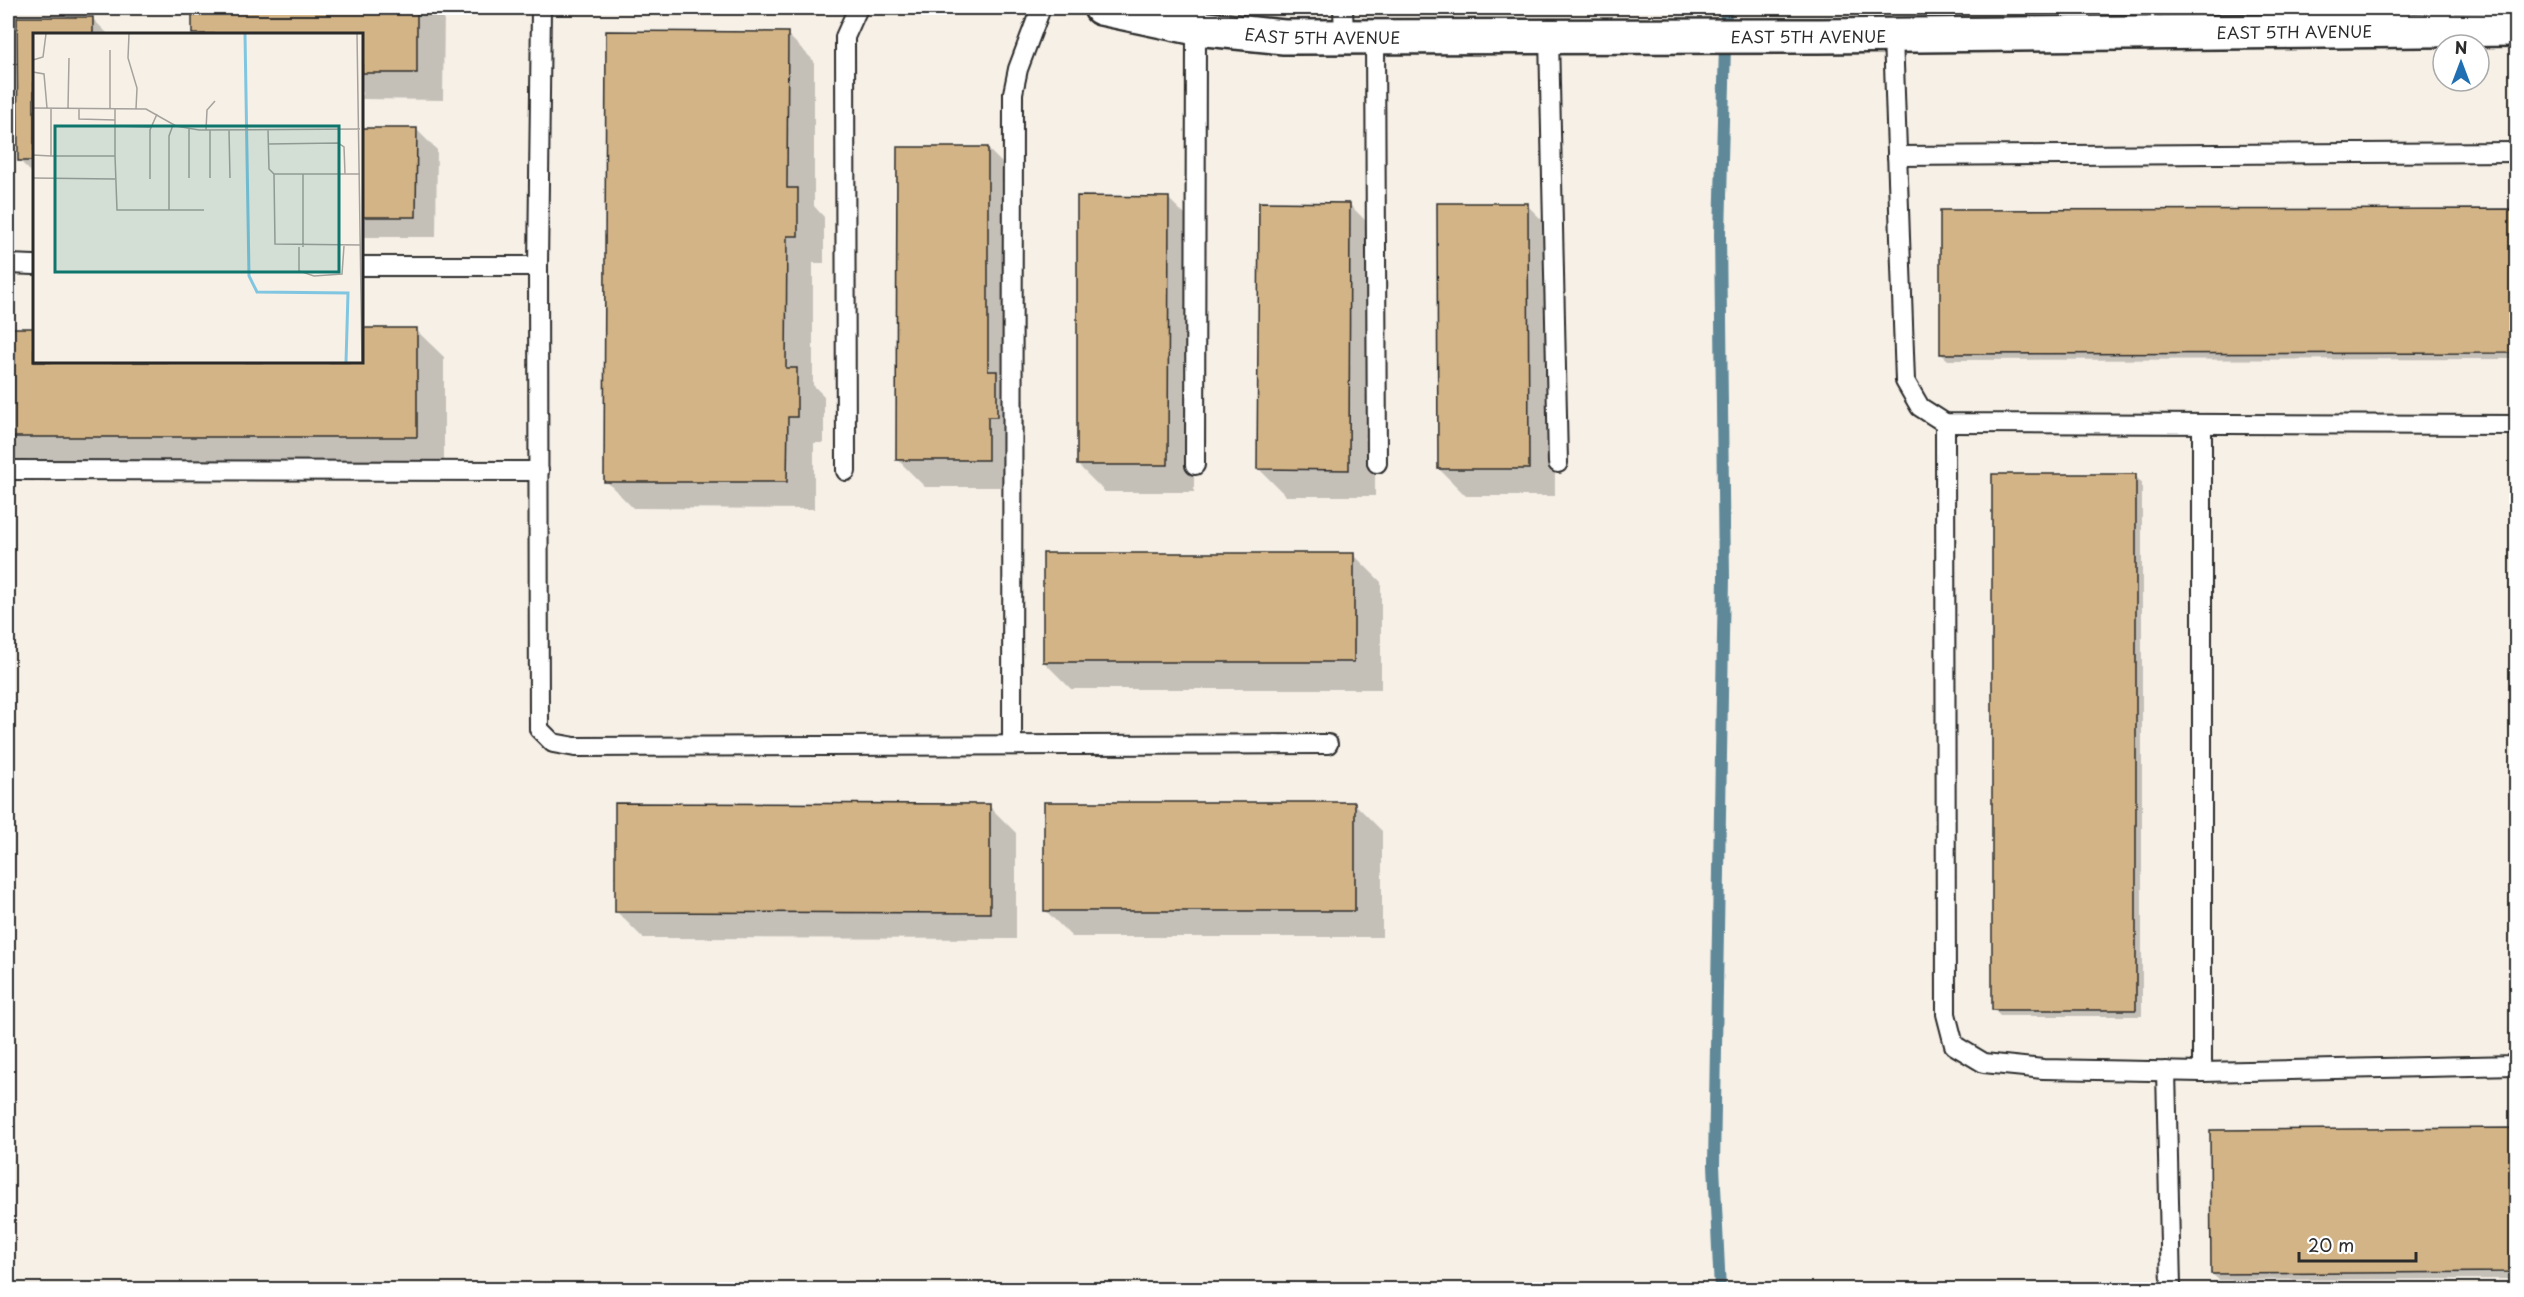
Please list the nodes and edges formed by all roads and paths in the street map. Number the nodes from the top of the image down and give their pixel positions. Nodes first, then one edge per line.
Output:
1 (541, 8) edge
2 (858, 8) edge
3 (1041, 8) edge
4 (1101, 8) edge
5 (1354, 27) edge
6 (1196, 28) junction
7 (2517, 28) edge
8 (1549, 36) junction
9 (1893, 36) junction
10 (2517, 152) edge
11 (1897, 156) junction
12 (8, 264) edge
13 (33, 265) edge
14 (363, 266) edge
15 (538, 266) junction
16 (1945, 423) junction
17 (2202, 424) junction
18 (2517, 425) edge
19 (1377, 463) dead end
20 (1558, 463) dead end
21 (1195, 465) dead end
22 (8, 470) edge
23 (539, 471) junction
24 (846, 471) dead end
25 (1012, 744) junction
26 (1328, 744) dead end
27 (2517, 1065) edge
28 (2166, 1071) junction
29 (2202, 1072) junction
30 (2173, 1290) edge

1 - 15 lane
2 - 24 lane
3 - 25 lane
4 - 6 street, EAST 5TH AVENUE
5 - 6 street, EAST 5TH AVENUE
5 - 8 street, EAST 5TH AVENUE
5 - 19 lane
6 - 21 lane
7 - 9 street, EAST 5TH AVENUE
8 - 9 street, EAST 5TH AVENUE
8 - 20 lane
9 - 11 lane
10 - 11 lane
11 - 16 lane
12 - 13 lane
14 - 15 lane
15 - 23 lane
16 - 17 lane
16 - 28 lane
17 - 18 lane
17 - 29 lane
22 - 23 lane
23 - 25 lane
25 - 26 lane
27 - 29 lane
28 - 29 lane
28 - 30 lane

